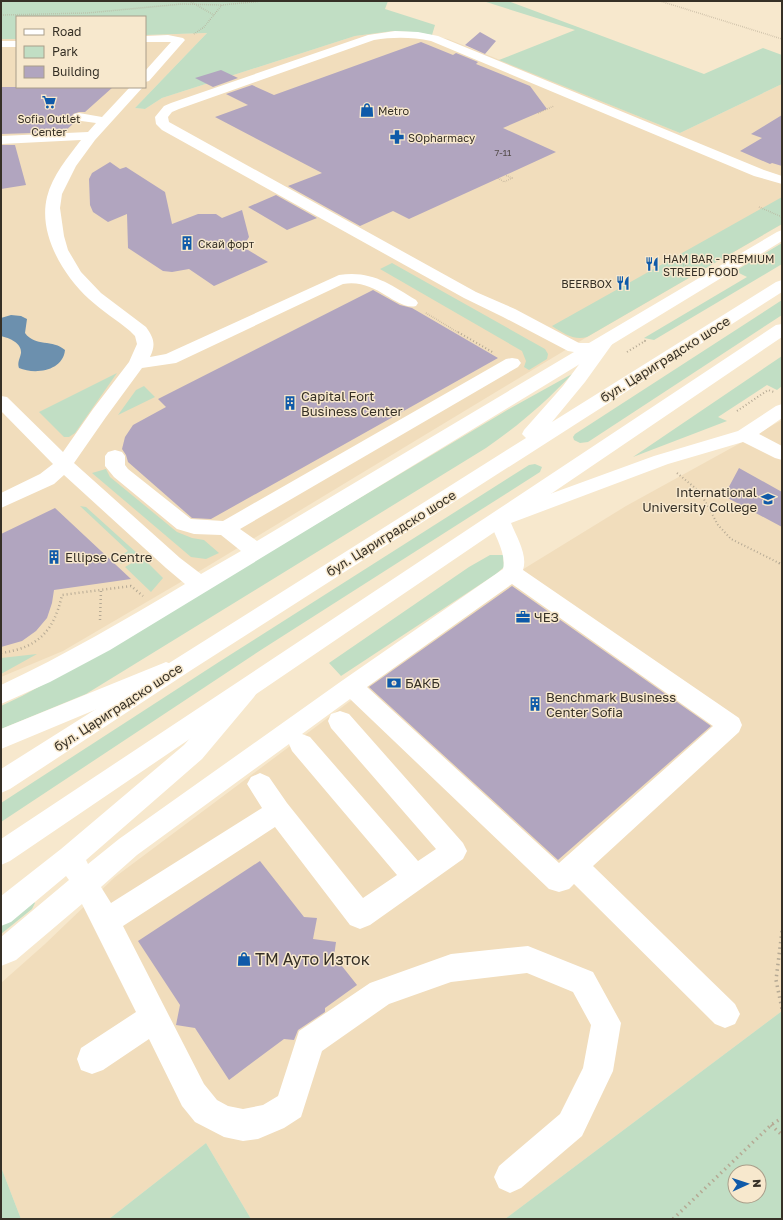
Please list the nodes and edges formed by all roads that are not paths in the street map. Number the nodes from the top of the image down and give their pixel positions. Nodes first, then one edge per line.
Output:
1 (146, 39) edge
2 (1, 44) edge
3 (16, 44) edge
4 (146, 77) edge
5 (136, 88) edge
6 (79, 117) dead end
7 (106, 121) junction
8 (91, 136) junction
9 (1, 140) edge
10 (778, 181) edge
11 (782, 235) edge
12 (741, 275) dead end
13 (782, 285) edge
14 (470, 295) junction
15 (410, 304) road end
16 (782, 329) edge
17 (604, 343) junction
18 (512, 363) road end
19 (137, 364) junction
20 (568, 364) junction
21 (491, 374) junction
22 (520, 392) junction
23 (1, 400) edge
24 (782, 410) edge
25 (745, 435) junction
26 (782, 455) edge
27 (115, 456) dead end
28 (512, 456) junction
29 (782, 463) edge
30 (64, 464) junction
31 (1, 501) edge
32 (499, 520) junction
33 (226, 528) junction
34 (255, 551) junction
35 (512, 573) junction
36 (199, 584) junction
37 (185, 663) junction
38 (251, 685) junction
39 (351, 686) junction
40 (1, 695) edge
41 (340, 721) dead end
42 (1, 739) edge
43 (301, 744) dead end
44 (1, 782) edge
45 (260, 784) dead end
46 (278, 811) junction
47 (1, 853) edge
48 (70, 857) junction
49 (574, 866) junction
50 (415, 877) junction
51 (85, 884) junction
52 (1, 913) edge
53 (106, 921) junction
54 (1, 953) edge
55 (725, 1014) dead end
56 (154, 1018) junction
57 (92, 1059) dead end
58 (510, 1177) dead end

1 - 4 main road
2 - 3 main road
5 - 7 main road
6 - 7 main road
7 - 8 main road
8 - 9 main road
8 - 19 main road
10 - 14 main road
11 - 17 main road
12 - 17 main road
13 - 28 main road, бул. Цариградско шосе
14 - 17 main road
14 - 20 main road
15 - 19 main road
16 - 32 main road
17 - 20 main road
17 - 28 main road
18 - 21 main road
19 - 30 main road
20 - 22 main road
21 - 22 main road
21 - 33 main road
22 - 34 main road
23 - 30 main road
24 - 25 main road
25 - 26 main road
25 - 32 main road
26 - 29 main road
27 - 33 main road
28 - 37 main road, бул. Цариградско шосе
30 - 31 main road
30 - 36 main road
32 - 35 main road
32 - 38 main road
33 - 34 main road
34 - 36 main road
35 - 39 main road
35 - 49 main road
36 - 40 main road
37 - 42 main road
37 - 44 main road, бул. Цариградско шосе
38 - 47 main road
38 - 48 main road
39 - 49 main road
39 - 51 main road
41 - 50 main road
43 - 50 main road
45 - 46 main road
46 - 50 main road
46 - 53 main road
48 - 51 main road
48 - 52 main road
49 - 55 main road
51 - 53 main road
51 - 54 main road
53 - 56 main road
56 - 57 main road
56 - 58 main road

